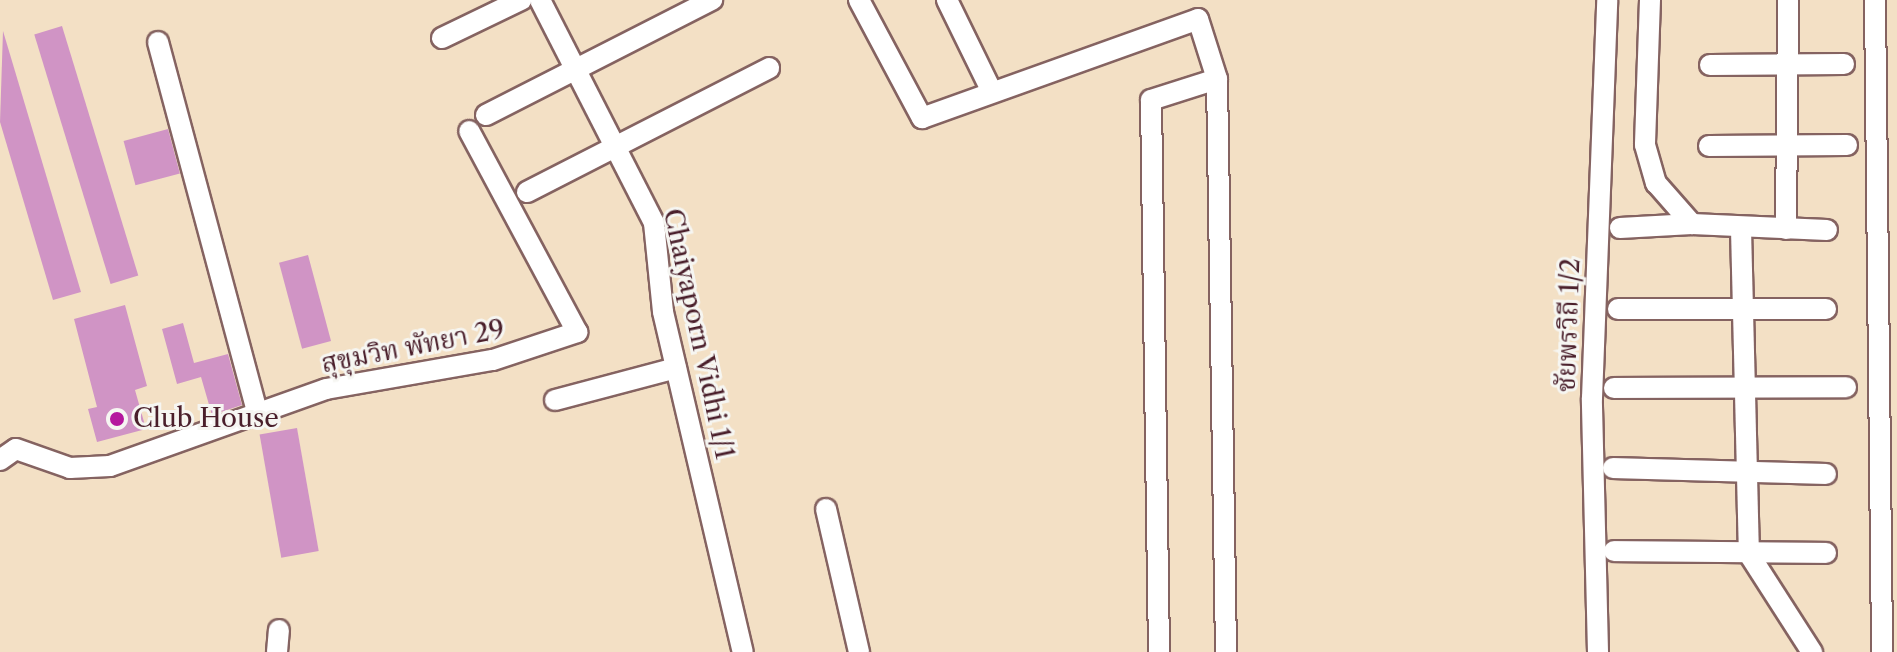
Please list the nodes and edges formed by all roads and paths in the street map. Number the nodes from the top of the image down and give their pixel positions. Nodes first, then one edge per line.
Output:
1 (521, 0) edge
2 (540, 0) edge
3 (712, 0) edge
4 (859, 0) edge
5 (947, 0) edge
6 (1607, 0) edge
7 (1650, 0) edge
8 (1788, 0) edge
9 (1875, 0) edge
10 (442, 38) dead end
11 (158, 42) dead end
12 (1844, 64) dead end
13 (1710, 65) dead end
14 (1788, 65) junction
15 (574, 68) junction
16 (769, 68) dead end
17 (1217, 79) junction
18 (991, 90) junction
19 (486, 115) dead end
20 (469, 131) dead end
21 (1786, 144) junction
22 (1847, 145) dead end
23 (1709, 146) dead end
24 (612, 147) junction
25 (527, 192) dead end
26 (1692, 224) junction
27 (1620, 228) dead end
28 (1741, 229) junction
29 (1786, 229) junction
30 (1827, 230) dead end
31 (1618, 309) dead end
32 (1826, 309) dead end
33 (1745, 310) junction
34 (676, 368) junction
35 (1846, 387) dead end
36 (1614, 388) dead end
37 (1748, 390) junction
38 (555, 400) dead end
39 (258, 415) junction
40 (0, 460) edge
41 (1613, 468) dead end
42 (1748, 472) junction
43 (1826, 474) dead end
44 (826, 509) dead end
45 (1614, 551) dead end
46 (1826, 553) dead end
47 (1749, 554) junction
48 (279, 630) dead end
49 (277, 652) edge
50 (743, 652) edge
51 (859, 652) edge
52 (1159, 652) edge
53 (1226, 652) edge
54 (1598, 652) edge
55 (1812, 652) edge
56 (1882, 652) edge

1 - 10 street
2 - 15 street, Chaiyaporn Vidhi 1/1
3 - 15 street
4 - 18 street
5 - 18 street
6 - 54 street, ชัยพรวิถี 1/2
7 - 26 street
8 - 14 street
9 - 56 street
11 - 39 street
12 - 14 street
13 - 14 street
14 - 21 street
15 - 19 street
15 - 24 street, Chaiyaporn Vidhi 1/1
16 - 24 street
17 - 18 street
17 - 52 street
17 - 53 street
20 - 39 street, สุขุมวิท พัทยา 29
21 - 22 street
21 - 23 street
21 - 29 street
24 - 25 street
24 - 34 street, Chaiyaporn Vidhi 1/1
26 - 27 street
26 - 28 street
28 - 29 street
28 - 33 street
29 - 30 street
31 - 33 street
32 - 33 street
33 - 37 street
34 - 38 street
34 - 50 street, Chaiyaporn Vidhi 1/1
35 - 37 street
36 - 37 street
37 - 42 street
39 - 40 street, สุขุมวิท พัทยา 29
41 - 42 street
42 - 43 street
42 - 47 street
44 - 51 street
45 - 47 street
46 - 47 street
47 - 55 street
48 - 49 street

